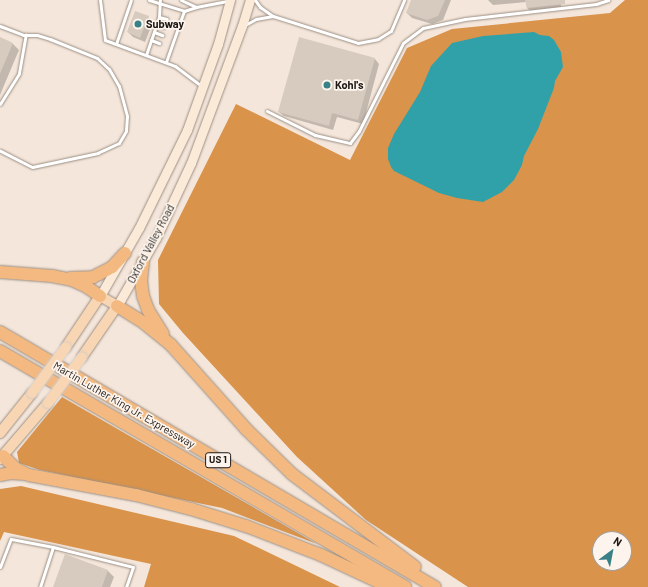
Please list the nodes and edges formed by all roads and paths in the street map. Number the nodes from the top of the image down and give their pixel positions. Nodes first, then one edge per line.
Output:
1 (100, 0) edge
2 (131, 0) edge
3 (149, 0) edge
4 (160, 0) edge
5 (181, 0) edge
6 (230, 0) edge
7 (250, 0) edge
8 (255, 0) edge
9 (404, 0) edge
10 (608, 0) edge
11 (161, 4) junction
12 (196, 7) junction
13 (184, 11) junction
14 (273, 16) junction
15 (159, 17) junction
16 (167, 19) dead end
17 (174, 22) dead end
18 (180, 23) junction
19 (156, 25) junction
20 (0, 26) edge
21 (242, 26) junction
22 (164, 27) dead end
23 (172, 30) dead end
24 (177, 31) junction
25 (154, 32) junction
26 (26, 35) junction
27 (162, 35) dead end
28 (169, 37) dead end
29 (174, 39) junction
30 (151, 40) junction
31 (159, 43) dead end
32 (116, 44) junction
33 (167, 45) dead end
34 (172, 47) junction
35 (146, 55) junction
36 (166, 62) junction
37 (204, 87) junction
38 (0, 104) edge
39 (267, 111) dead end
40 (0, 151) edge
41 (125, 253) junction
42 (143, 262) junction
43 (0, 272) edge
44 (63, 278) junction
45 (100, 296) junction
46 (118, 306) junction
47 (0, 332) edge
48 (171, 345) junction
49 (0, 351) edge
50 (0, 433) edge
51 (1, 456) edge
52 (0, 475) edge
53 (29, 475) junction
54 (53, 547) junction
55 (0, 567) edge
56 (40, 587) edge
57 (126, 587) edge
58 (389, 587) edge
59 (405, 587) edge
60 (435, 587) edge
61 (441, 587) edge

1 - 32 lane
2 - 32 lane
3 - 11 lane
4 - 11 lane
5 - 12 lane
6 - 12 lane
6 - 37 main road, Oxford Valley Road
7 - 21 main road, Oxford Valley Road
8 - 14 lane
9 - 14 lane
10 - 39 lane
11 - 13 lane
11 - 15 lane
12 - 13 lane
13 - 18 lane
14 - 21 lane
15 - 16 lane
15 - 19 lane
17 - 18 lane
18 - 24 lane
19 - 22 lane
19 - 25 lane
20 - 26 lane
21 - 42 main road, Oxford Valley Road
23 - 24 lane
24 - 29 lane
25 - 27 lane
25 - 30 lane
26 - 38 lane
26 - 40 lane
28 - 29 lane
29 - 34 lane
30 - 31 lane
30 - 35 lane
32 - 35 lane
33 - 34 lane
34 - 36 lane
35 - 36 lane
36 - 37 lane
37 - 41 main road, Oxford Valley Road
41 - 44 highway
41 - 45 main road, Oxford Valley Road
42 - 46 main road, Oxford Valley Road
42 - 48 highway
43 - 44 highway
44 - 45 highway
45 - 46 main road
45 - 50 main road, Oxford Valley Road, bridge
46 - 48 highway
46 - 51 main road, Oxford Valley Road, bridge
47 - 60 highway, Martin Luther King Jr. Expressway / US 1
48 - 61 highway
49 - 59 highway, Martin Luther King Jr. Expressway / US 1
51 - 53 highway
52 - 53 highway
53 - 58 highway
54 - 55 lane
54 - 56 lane
54 - 57 lane

